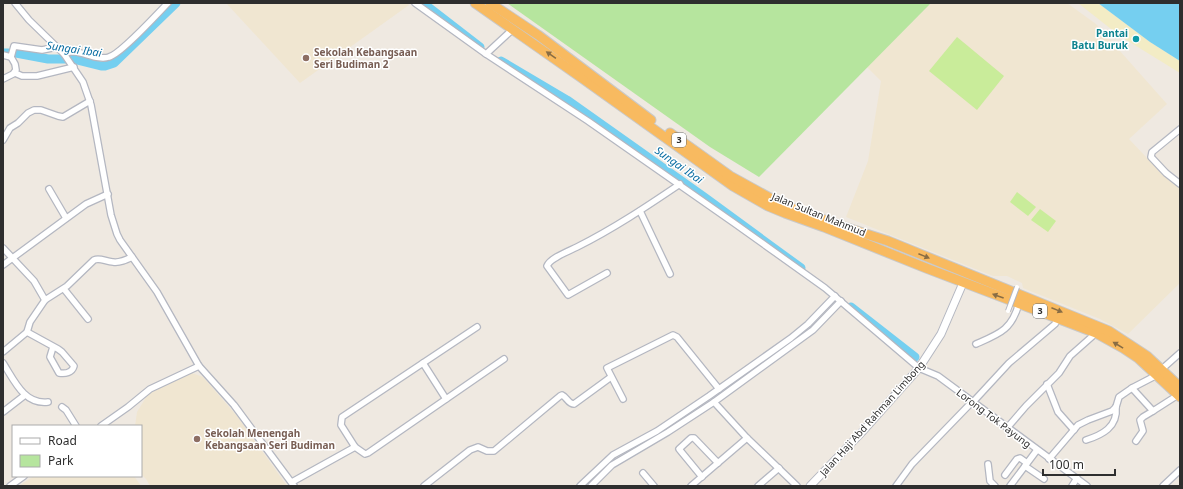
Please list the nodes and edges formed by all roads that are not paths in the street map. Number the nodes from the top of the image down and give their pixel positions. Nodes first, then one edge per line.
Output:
1 (15, 3) edge
2 (168, 3) edge
3 (415, 3) edge
4 (475, 3) edge
5 (490, 3) edge
6 (513, 29) junction
7 (57, 47) junction
8 (488, 52) junction
9 (64, 54) junction
10 (3, 55) edge
11 (11, 57) junction
12 (74, 67) junction
13 (15, 73) junction
14 (3, 79) edge
15 (90, 101) junction
16 (1180, 128) edge
17 (3, 140) edge
18 (680, 184) junction
19 (1180, 184) edge
20 (49, 188) dead end
21 (108, 194) junction
22 (640, 211) junction
23 (66, 218) junction
24 (888, 242) junction
25 (3, 248) edge
26 (884, 252) junction
27 (12, 257) junction
28 (132, 257) junction
29 (3, 265) edge
30 (607, 273) dead end
31 (670, 274) dead end
32 (963, 283) junction
33 (1017, 287) dead end
34 (64, 289) junction
35 (834, 296) junction
36 (45, 300) junction
37 (841, 301) junction
38 (1018, 303) junction
39 (1008, 311) dead end
40 (1058, 318) junction
41 (88, 319) dead end
42 (477, 327) dead end
43 (28, 332) junction
44 (1096, 333) junction
45 (976, 344) dead end
46 (54, 347) junction
47 (3, 352) edge
48 (1180, 353) edge
49 (504, 359) dead end
50 (3, 363) edge
51 (423, 363) junction
52 (199, 366) junction
53 (919, 368) junction
54 (1160, 372) junction
55 (611, 377) junction
56 (1048, 384) junction
57 (1132, 388) junction
58 (719, 389) junction
59 (1179, 393) edge
60 (25, 395) junction
61 (446, 399) junction
62 (623, 399) dead end
63 (48, 402) dead end
64 (714, 402) junction
65 (973, 402) junction
66 (62, 407) dead end
67 (1116, 407) junction
68 (1153, 410) junction
69 (3, 412) edge
70 (75, 425) edge
71 (102, 425) edge
72 (1007, 428) junction
73 (1074, 430) junction
74 (747, 438) junction
75 (1086, 440) dead end
76 (1136, 441) dead end
77 (355, 447) junction
78 (1037, 450) junction
79 (1049, 459) junction
80 (718, 463) junction
81 (988, 464) dead end
82 (1026, 465) junction
83 (778, 468) junction
84 (1180, 470) edge
85 (643, 473) dead end
86 (1005, 475) dead end
87 (23, 477) edge
88 (702, 477) junction
89 (1078, 478) junction
90 (1044, 479) dead end
91 (293, 484) edge
92 (10, 486) edge
93 (424, 486) edge
94 (580, 486) edge
95 (591, 486) edge
96 (654, 486) edge
97 (691, 486) edge
98 (758, 486) edge
99 (797, 486) edge
100 (810, 486) edge
101 (896, 486) edge
102 (995, 486) edge
103 (1010, 486) edge
104 (1072, 486) edge
105 (1086, 486) edge
106 (1163, 486) edge

1 - 7 street
2 - 9 street
3 - 8 street, Lorong Tok Payung
4 - 6 highway, Jalan Sultan Mahmud / 3
5 - 24 highway, Jalan Sultan Mahmud / 3
6 - 8 street
26 -> 6 highway, Jalan Sultan Mahmud / 3
7 - 9 street
7 - 11 street
8 - 18 street, Lorong Tok Payung
9 - 12 street
10 - 11 street
11 - 13 street
12 - 13 street
12 - 15 street
13 - 14 street
15 - 17 street
15 - 21 street
16 - 19 street
18 - 22 street
18 - 35 street, Lorong Tok Payung
20 - 23 street
21 - 23 street
21 - 28 street
22 - 30 street
22 - 31 street
23 - 27 street
24 - 26 highway
24 -> 54 highway, Jalan Sultan Mahmud / 3
25 - 27 street
26 - 32 highway, Jalan Sultan Mahmud / 3
27 - 29 street
27 - 36 street
28 - 34 street
28 - 52 street
38 -> 32 highway, Jalan Sultan Mahmud / 3
32 - 53 street, Jalan Haji Abd Rahman Limbong
33 - 39 street, bridge
34 - 36 street
34 - 41 street
35 - 37 street, Lorong Tok Payung
35 - 58 street
36 - 43 street
37 - 53 street, Lorong Tok Payung
37 - 64 street
38 - 40 highway, Jalan Sultan Mahmud / 3
38 - 45 street
40 - 44 highway, Jalan Sultan Mahmud / 3
40 - 65 street
42 - 51 street
43 - 46 street
43 - 47 street
54 -> 44 highway, Jalan Sultan Mahmud / 3
44 - 56 street
46 - 46 street
48 - 54 street
49 - 61 street
50 - 60 street
51 - 61 street
51 - 77 street
52 - 71 street
52 - 91 street
53 - 65 street, Lorong Tok Payung
53 - 100 street, Jalan Haji Abd Rahman Limbong
54 - 57 street
54 - 59 highway, Jalan Sultan Mahmud / 3
55 - 58 street
55 - 62 street
55 - 93 street
56 - 72 street
56 - 73 street
57 - 67 street
57 - 68 street
58 - 94 street
59 - 68 street
60 - 63 street
60 - 69 street
61 - 77 street
64 - 74 street
64 - 95 street
65 - 72 street, Lorong Tok Payung
65 - 101 street
66 - 70 street
67 - 73 street
67 - 75 street
68 - 76 street
72 - 78 street, Lorong Tok Payung
73 - 79 street
74 - 80 street
74 - 83 street
77 - 91 street
78 - 79 street, Lorong Tok Payung
78 - 82 street
79 - 89 street, Lorong Tok Payung
80 - 88 street
80 - 88 street
81 - 102 street
82 - 86 street
82 - 90 street
82 - 103 street
83 - 98 street
83 - 99 street
84 - 106 street
85 - 96 street
87 - 92 street
88 - 97 street
89 - 104 street
89 - 105 street, Lorong Tok Payung

